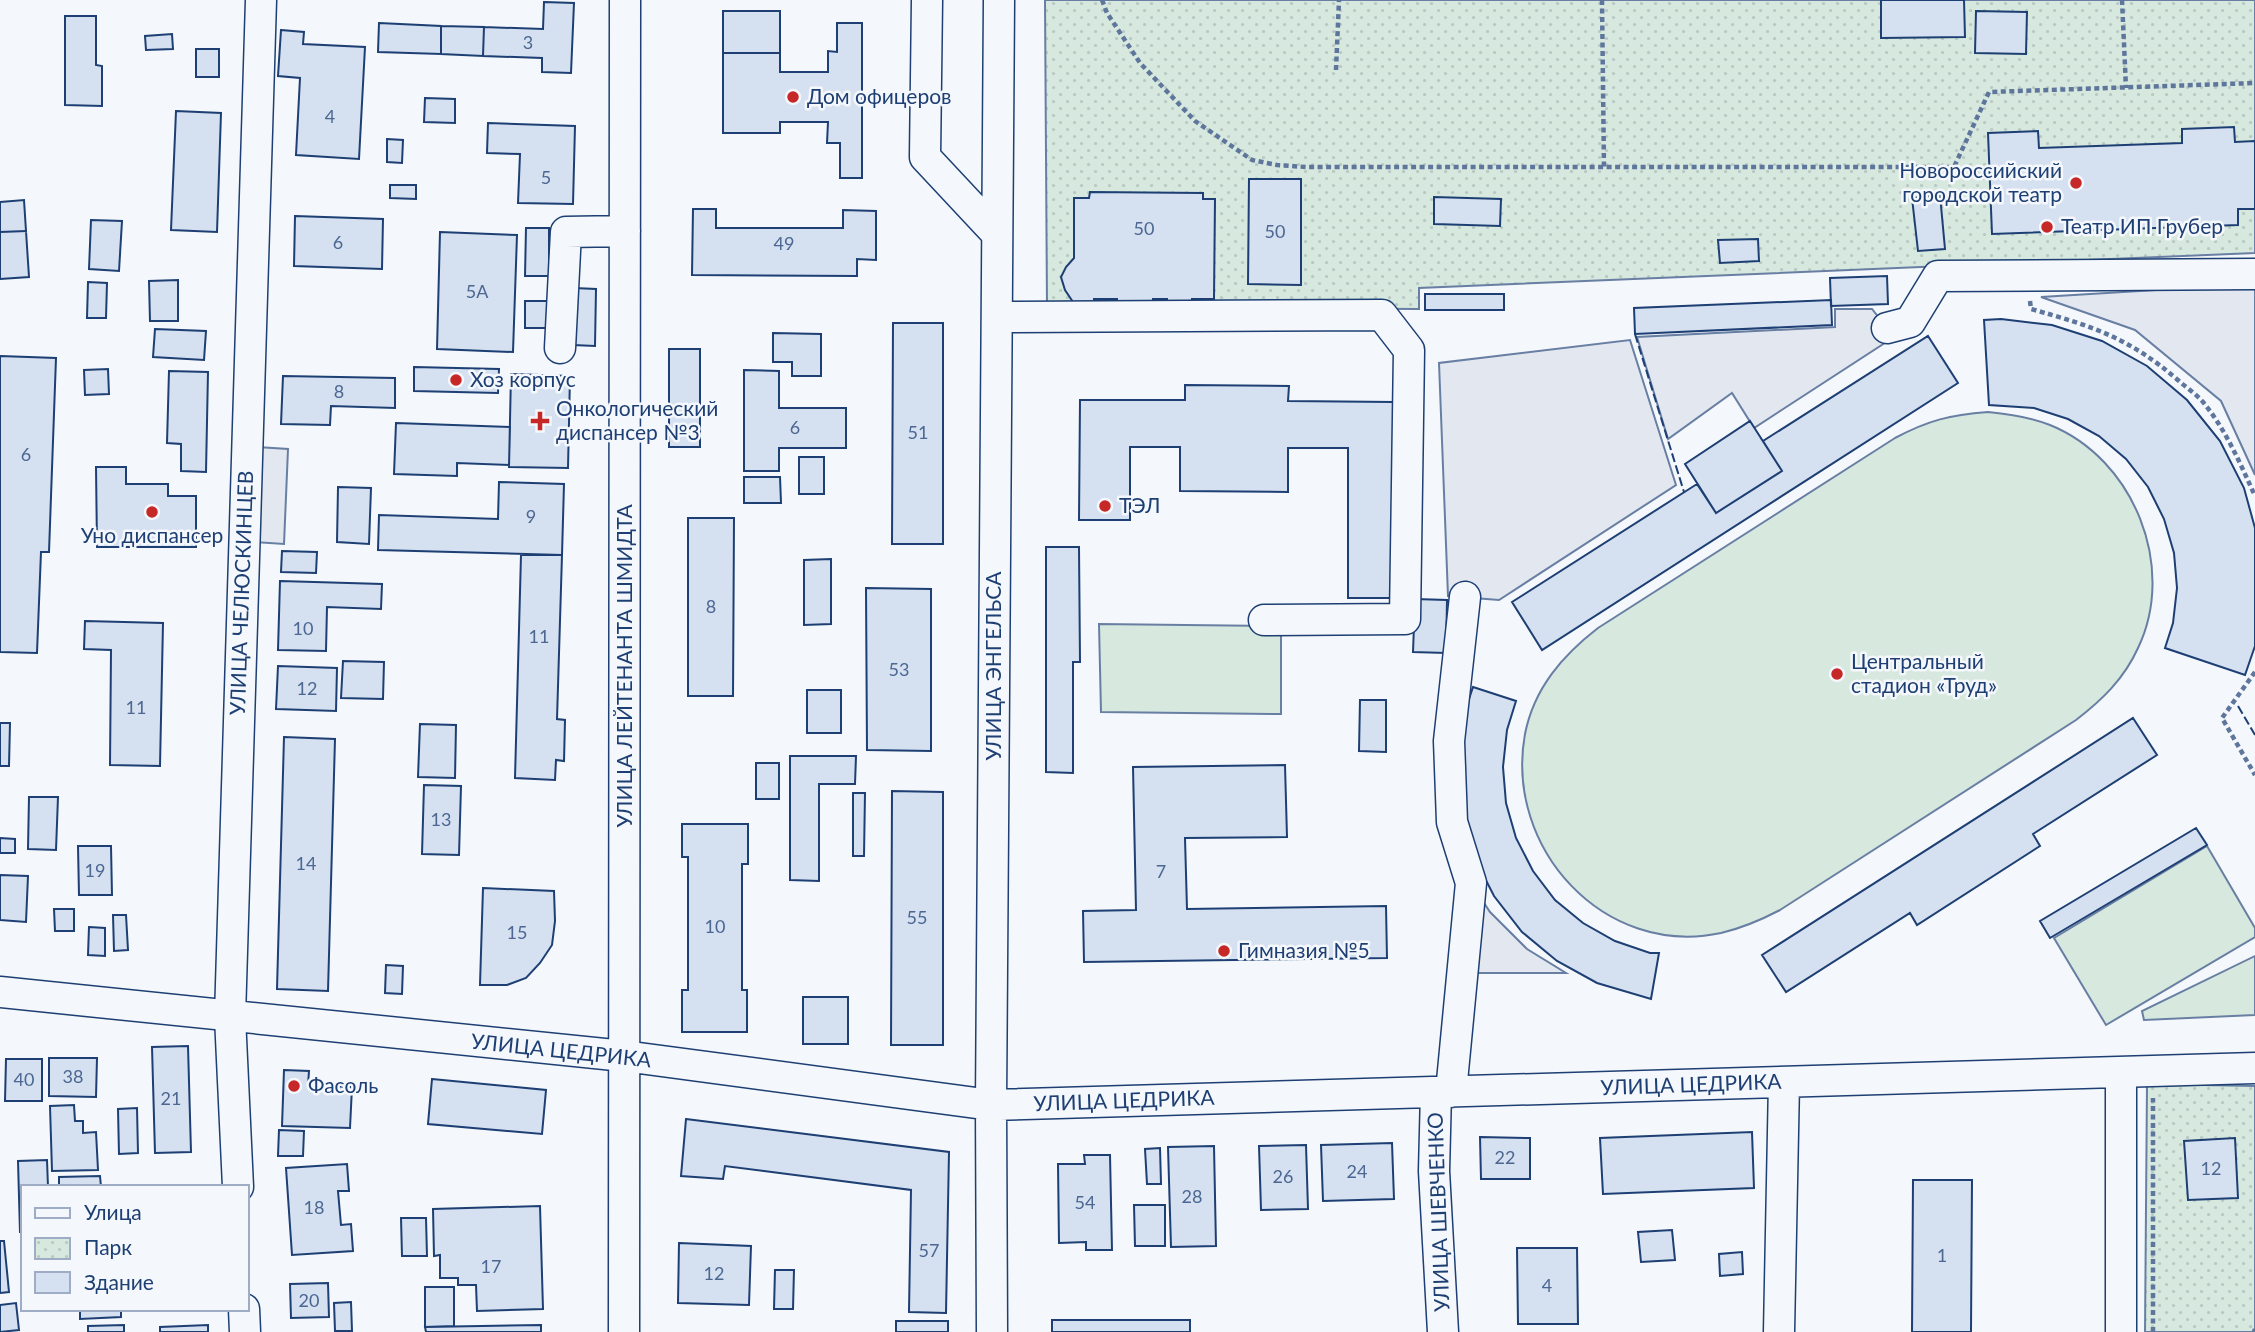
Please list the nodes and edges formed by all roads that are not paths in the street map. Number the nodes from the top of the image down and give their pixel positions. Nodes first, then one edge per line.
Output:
1 (261, 0) edge
2 (625, 0) edge
3 (927, 0) edge
4 (999, 0) edge
5 (625, 231) junction
6 (997, 234) junction
7 (2255, 274) edge
8 (996, 317) junction
9 (1887, 328) dead end
10 (560, 348) dead end
11 (1465, 597) dead end
12 (1264, 620) dead end
13 (0, 992) edge
14 (230, 1017) junction
15 (624, 1056) junction
16 (2255, 1068) edge
17 (2121, 1072) junction
18 (1784, 1082) junction
19 (1444, 1092) junction
20 (991, 1105) junction
21 (238, 1185) edge
22 (244, 1311) edge
23 (245, 1332) edge
24 (624, 1332) edge
25 (992, 1332) edge
26 (1443, 1332) edge
27 (1779, 1332) edge
28 (2121, 1332) edge

1 - 14 street, УЛИЦА ЧЕЛЮСКИНЦЕВ
2 - 5 street, УЛИЦА ЛЕЙТЕНАНТА ШМИДТА
3 - 6 street
4 - 6 street, УЛИЦА ЭНГЕЛЬСА
5 - 10 street
5 - 15 street, УЛИЦА ЛЕЙТЕНАНТА ШМИДТА
6 - 8 street, УЛИЦА ЭНГЕЛЬСА
7 - 9 street
8 - 12 street
8 - 20 street, УЛИЦА ЭНГЕЛЬСА
11 - 19 street, УЛИЦА ШЕВЧЕНКО
13 - 14 street, УЛИЦА ЦЕДРИКА
14 - 15 street, УЛИЦА ЦЕДРИКА
14 - 21 street, УЛИЦА ЧЕЛЮСКИНЦЕВ
15 - 20 street, УЛИЦА ЦЕДРИКА
15 - 24 street, УЛИЦА ЛЕЙТЕНАНТА ШМИДТА
16 - 17 street, УЛИЦА ЦЕДРИКА
17 - 18 street, УЛИЦА ЦЕДРИКА
17 - 28 street
18 - 19 street, УЛИЦА ЦЕДРИКА
18 - 27 street
19 - 20 street, УЛИЦА ЦЕДРИКА
19 - 26 street, УЛИЦА ШЕВЧЕНКО
20 - 25 street, УЛИЦА ЭНГЕЛЬСА
22 - 23 street

